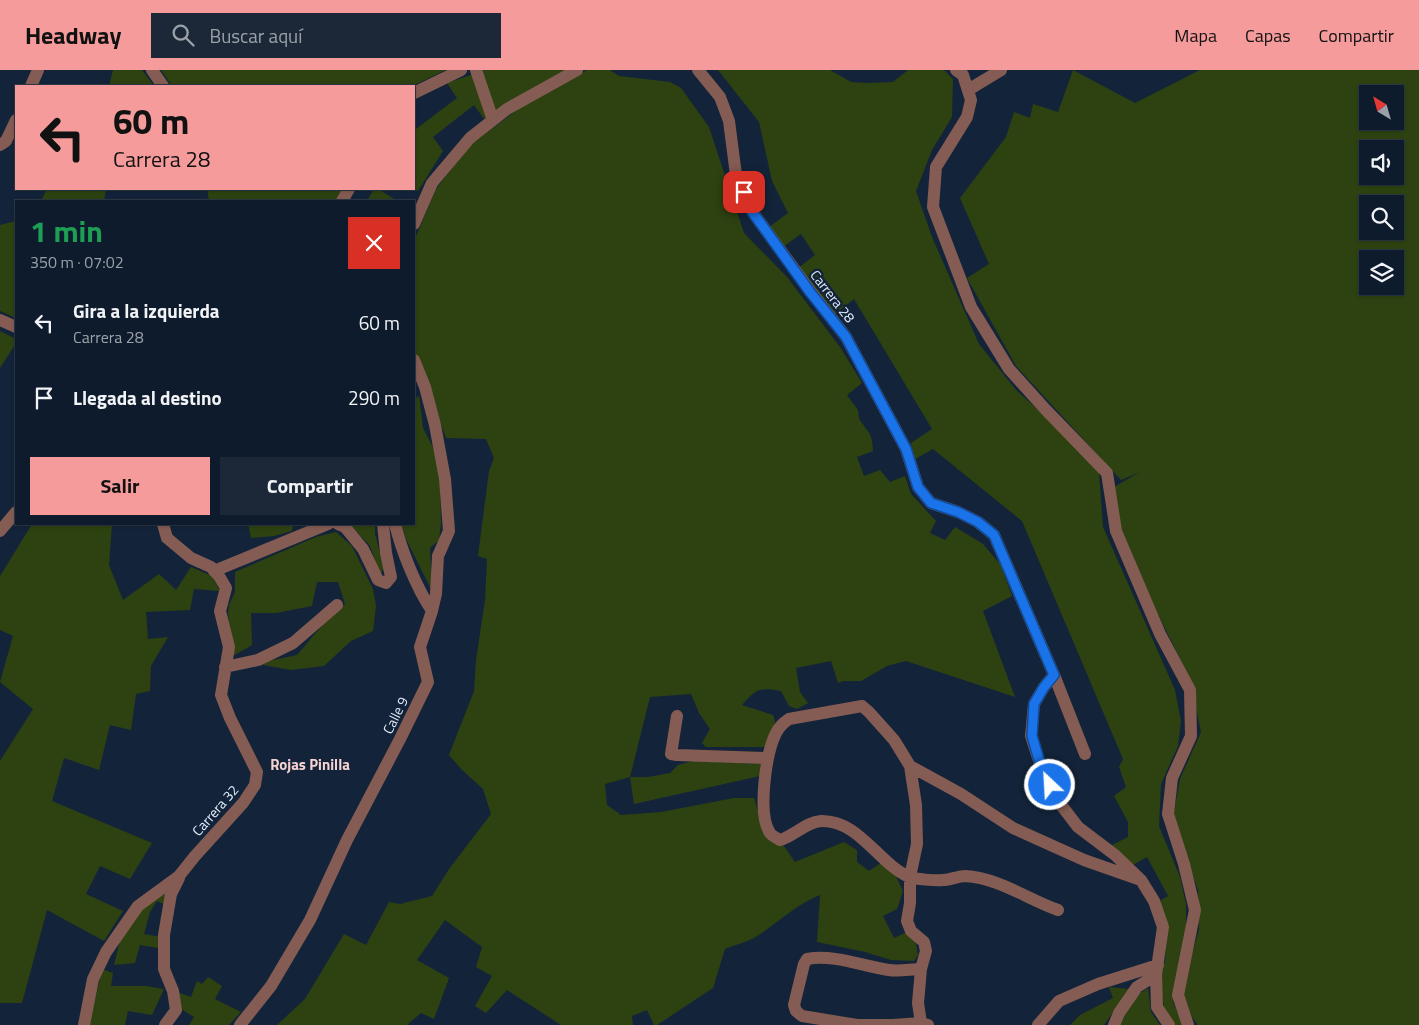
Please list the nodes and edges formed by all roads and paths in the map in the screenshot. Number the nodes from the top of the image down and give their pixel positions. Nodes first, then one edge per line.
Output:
1 (38, 70) edge
2 (152, 70) edge
3 (461, 70) edge
4 (476, 70) edge
5 (577, 70) edge
6 (698, 70) edge
7 (956, 70) edge
8 (1001, 70) edge
9 (31, 85) edge
10 (162, 85) edge
11 (968, 90) junction
12 (415, 93) edge
13 (493, 120) junction
14 (15, 122) edge
15 (0, 145) edge
16 (415, 222) edge
17 (0, 320) edge
18 (15, 327) edge
19 (415, 362) edge
20 (15, 513) edge
21 (163, 525) edge
22 (299, 525) edge
23 (325, 525) edge
24 (342, 525) edge
25 (383, 525) edge
26 (395, 525) edge
27 (0, 531) edge
28 (294, 537) junction
29 (214, 571) junction
30 (337, 605) dead end
31 (432, 611) junction
32 (225, 667) junction
33 (1054, 675) junction
34 (677, 716) dead end
35 (1084, 754) dead end
36 (767, 758) junction
37 (910, 766) junction
38 (179, 876) junction
39 (910, 877) junction
40 (1141, 880) junction
41 (1058, 910) dead end
42 (921, 969) junction
43 (1157, 970) junction
44 (925, 1024) edge
45 (84, 1025) edge
46 (165, 1025) edge
47 (240, 1025) edge
48 (1038, 1025) edge
49 (1114, 1025) edge
50 (1169, 1025) edge
51 (1188, 1025) edge

1 - 9 street
2 - 10 street
3 - 12 street
4 - 13 street
5 - 13 street
6 - 33 street, Carrera 28
7 - 11 street
8 - 11 street
11 - 51 street
13 - 16 street
14 - 15 street
17 - 18 street
19 - 31 street, Calle 9
20 - 27 street
21 - 29 street
22 - 28 street
23 - 28 street
24 - 25 street
26 - 31 street
28 - 29 street
29 - 32 street, Carrera 32
30 - 32 street
31 - 47 street, Calle 9
32 - 38 street, Carrera 32
33 - 35 street, Carrera 28
33 - 40 street
34 - 36 street
36 - 37 street
36 - 39 street
37 - 39 street
37 - 40 street
38 - 45 street, Carrera 32
38 - 46 street
39 - 41 street
39 - 42 street
40 - 43 street
42 - 44 street
42 - 44 street
43 - 48 street
43 - 49 street
43 - 50 street

